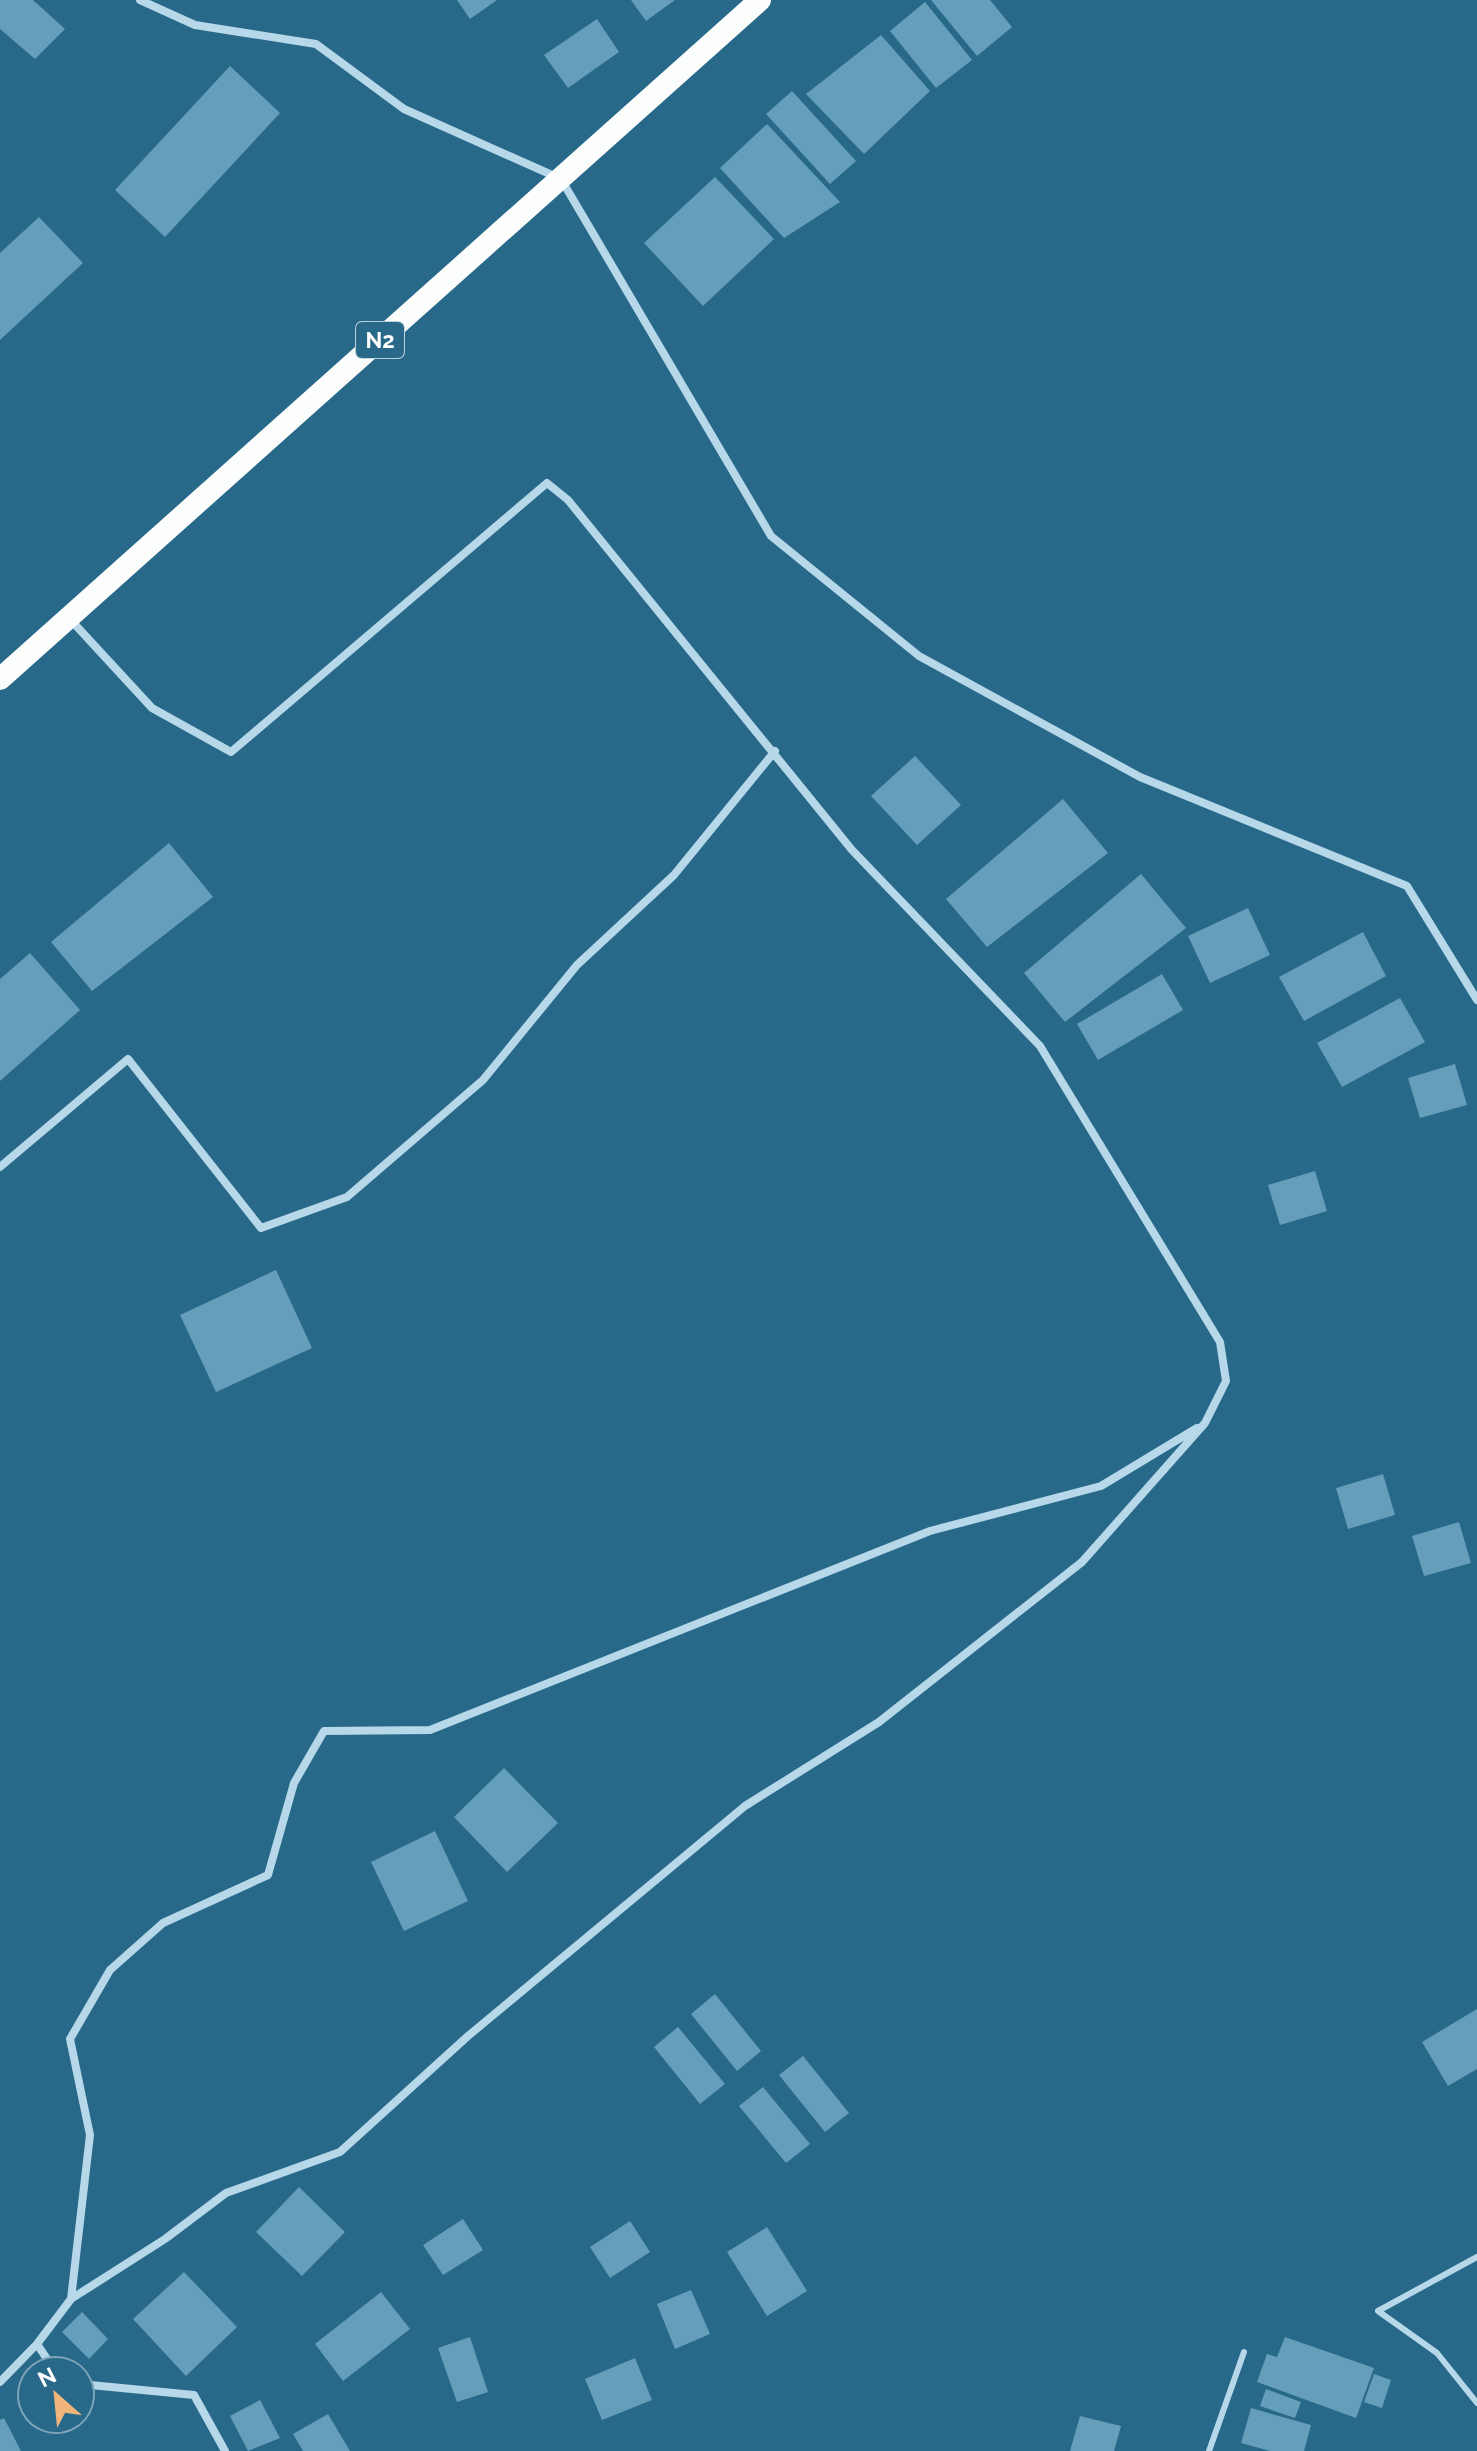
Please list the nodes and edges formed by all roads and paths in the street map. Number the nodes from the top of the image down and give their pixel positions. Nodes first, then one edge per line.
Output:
1 (140, 0) edge
2 (760, 0) edge
3 (561, 179) junction
4 (69, 617) junction
5 (0, 679) edge
6 (775, 751) junction
7 (1477, 1000) edge
8 (0, 1167) edge
9 (1205, 1423) junction
10 (1477, 2257) edge
11 (71, 2299) junction
12 (37, 2344) junction
13 (1244, 2352) dead end
14 (44, 2355) edge
15 (0, 2382) edge
16 (96, 2386) edge
17 (1477, 2403) edge
18 (225, 2451) edge
19 (1209, 2451) edge

1 - 3 street
2 - 3 highway, N2
3 - 4 highway, N2
3 - 7 street
4 - 5 highway, N2
4 - 6 street
6 - 8 street
6 - 9 street
9 - 11 street
9 - 11 street
10 - 17 lane
11 - 12 street
12 - 14 street
12 - 15 street
13 - 19 lane
16 - 18 street

